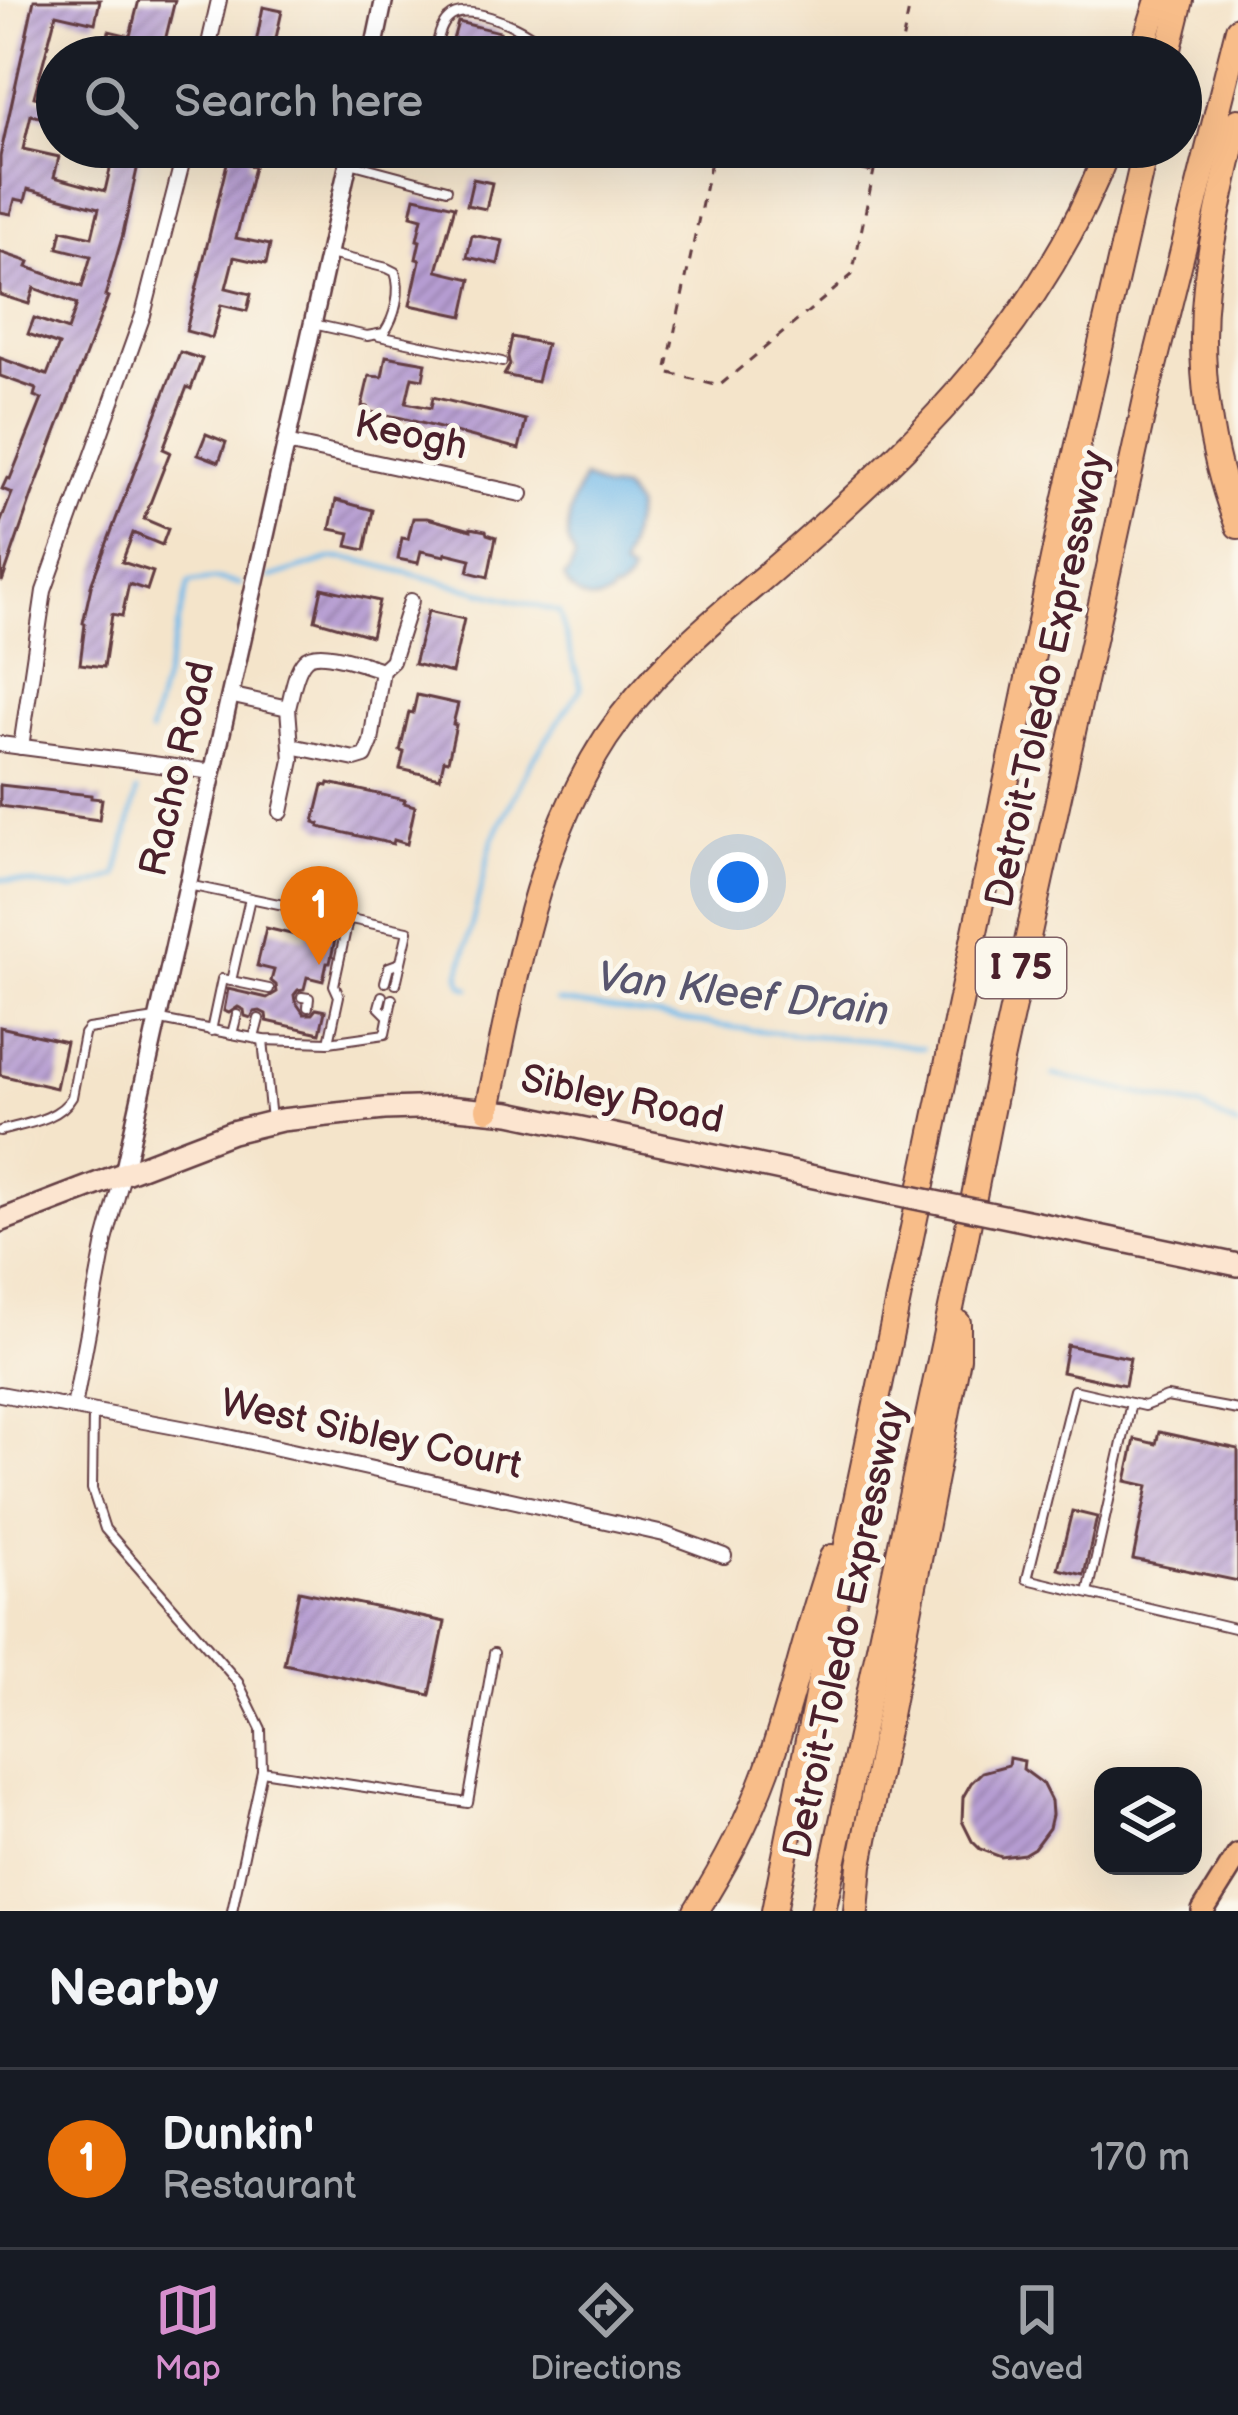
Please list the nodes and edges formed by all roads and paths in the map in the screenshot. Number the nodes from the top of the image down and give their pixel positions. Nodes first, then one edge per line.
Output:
1 (219, 0) edge
2 (385, 0) edge
3 (911, 0) edge
4 (1158, 0) edge
5 (1181, 0) edge
6 (1238, 29) edge
7 (211, 36) edge
8 (377, 36) edge
9 (440, 36) edge
10 (530, 36) edge
11 (903, 36) edge
12 (1147, 36) edge
13 (1172, 36) edge
14 (1238, 121) edge
15 (181, 168) edge
16 (347, 168) edge
17 (387, 168) edge
18 (710, 168) edge
19 (855, 168) edge
20 (875, 168) edge
21 (1100, 168) edge
22 (1141, 168) edge
23 (874, 172) junction
24 (447, 189) dead end
25 (328, 254) junction
26 (313, 324) junction
27 (378, 336) junction
28 (502, 362) dead end
29 (286, 442) junction
30 (521, 494) dead end
31 (1238, 526) edge
32 (411, 602) dead end
33 (382, 670) junction
34 (229, 695) junction
35 (288, 708) junction
36 (0, 744) edge
37 (21, 746) junction
38 (291, 746) junction
39 (213, 772) junction
40 (281, 812) dead end
41 (186, 885) junction
42 (250, 898) junction
43 (348, 920) junction
44 (231, 981) junction
45 (390, 983) dead end
46 (266, 991) dead end
47 (302, 997) dead end
48 (387, 998) dead end
49 (308, 1007) dead end
50 (237, 1015) dead end
51 (156, 1019) junction
52 (259, 1019) dead end
53 (279, 1024) dead end
54 (302, 1029) dead end
55 (211, 1030) junction
56 (232, 1034) junction
57 (258, 1039) junction
58 (276, 1040) junction
59 (299, 1041) junction
60 (329, 1042) junction
61 (488, 1109) junction
62 (271, 1122) junction
63 (0, 1131) edge
64 (124, 1172) junction
65 (0, 1221) edge
66 (1238, 1265) edge
67 (958, 1273) junction
68 (0, 1394) edge
69 (1131, 1403) junction
70 (74, 1406) junction
71 (1238, 1410) edge
72 (93, 1411) junction
73 (850, 1524) junction
74 (724, 1556) dead end
75 (1088, 1593) junction
76 (1238, 1629) edge
77 (494, 1653) dead end
78 (262, 1771) junction
79 (1238, 1855) edge
80 (232, 1911) edge
81 (696, 1911) edge
82 (774, 1911) edge
83 (823, 1911) edge
84 (856, 1911) edge
85 (1203, 1911) edge

1 - 7 street
2 - 8 street
3 - 11 path
4 - 12 highway
5 - 13 highway
6 - 67 highway, Detroit-Toledo Expressway / I 75
9 - 10 lane
14 - 31 highway
15 - 37 street
16 - 25 street, Racho Road
17 - 24 lane
18 - 23 path
19 - 23 path
20 - 23 path
21 - 61 highway
22 - 73 highway, Detroit-Toledo Expressway / I 75
25 - 26 street, Racho Road
25 - 27 lane
26 - 27 lane
26 - 29 street, Racho Road
27 - 28 lane
29 - 30 street, Keogh
29 - 34 street, Racho Road
32 - 33 street
33 - 35 street
33 - 38 street
34 - 35 street
34 - 39 street, Racho Road
35 - 38 street
36 - 37 street
37 - 39 street
38 - 40 street
39 - 41 street, Racho Road
41 - 42 lane
41 - 51 street, Racho Road
42 - 43 lane
42 - 44 lane
43 - 45 lane
43 - 60 lane
44 - 46 lane
44 - 55 lane
47 - 49 lane
48 - 60 lane
50 - 56 lane
51 - 55 lane
51 - 63 lane
51 - 64 street, Racho Road
52 - 57 lane
53 - 58 lane
54 - 59 lane
55 - 56 lane
56 - 57 lane
57 - 58 lane
57 - 62 lane
58 - 59 lane
59 - 60 lane
61 - 62 main road, Sibley Road
61 - 66 main road, Sibley Road, bridge
62 - 64 main road, Sibley Road
64 - 65 main road, Sibley Road
64 - 70 street, Racho Road
67 - 83 highway, Detroit-Toledo Expressway / I 75
67 - 84 highway
68 - 70 street, West Sibley Court
69 - 71 lane
69 - 75 lane
69 - 75 lane
70 - 72 street, West Sibley Court
72 - 74 street, West Sibley Court
72 - 78 lane
73 - 81 highway
73 - 82 highway, Detroit-Toledo Expressway / I 75
75 - 76 lane
77 - 78 lane
78 - 80 lane
79 - 85 main road

